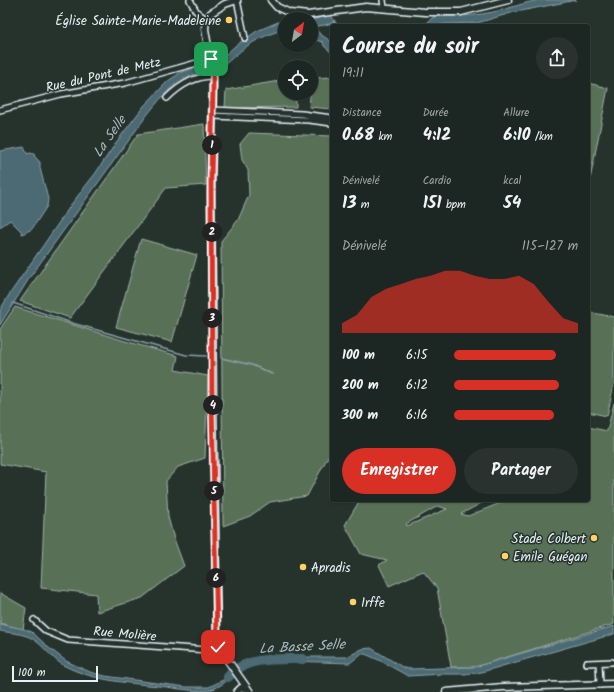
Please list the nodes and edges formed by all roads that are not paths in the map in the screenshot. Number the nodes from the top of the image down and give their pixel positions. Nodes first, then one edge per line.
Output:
1 (190, 0) edge
2 (237, 0) edge
3 (270, 0) edge
4 (382, 0) edge
5 (508, 0) edge
6 (225, 2) edge
7 (384, 8) junction
8 (206, 20) junction
9 (246, 38) dead end
10 (211, 61) junction
11 (213, 74) junction
12 (167, 98) dead end
13 (0, 110) edge
14 (213, 113) junction
15 (330, 118) edge
16 (330, 123) edge
17 (34, 620) dead end
18 (220, 651) junction
19 (612, 662) dead end
20 (587, 663) dead end
21 (599, 663) junction
22 (239, 677) junction
23 (614, 684) edge
24 (600, 685) junction
25 (238, 690) edge
26 (249, 690) edge
27 (446, 692) edge

1 - 8 street
2 - 6 street
2 - 9 street
3 - 7 street
4 - 7 street
5 - 7 street
6 - 8 street
8 - 10 street
10 - 11 street
10 - 13 street, Rue du Pont de Metz
11 - 12 street
11 - 14 street
14 - 15 street
14 - 16 street
14 - 18 street
17 - 18 street, Rue Molière
18 - 22 street
19 - 21 street
20 - 21 street
21 - 24 street
22 - 25 street
22 - 26 street
23 - 24 street
24 - 27 street
25 - 26 street

